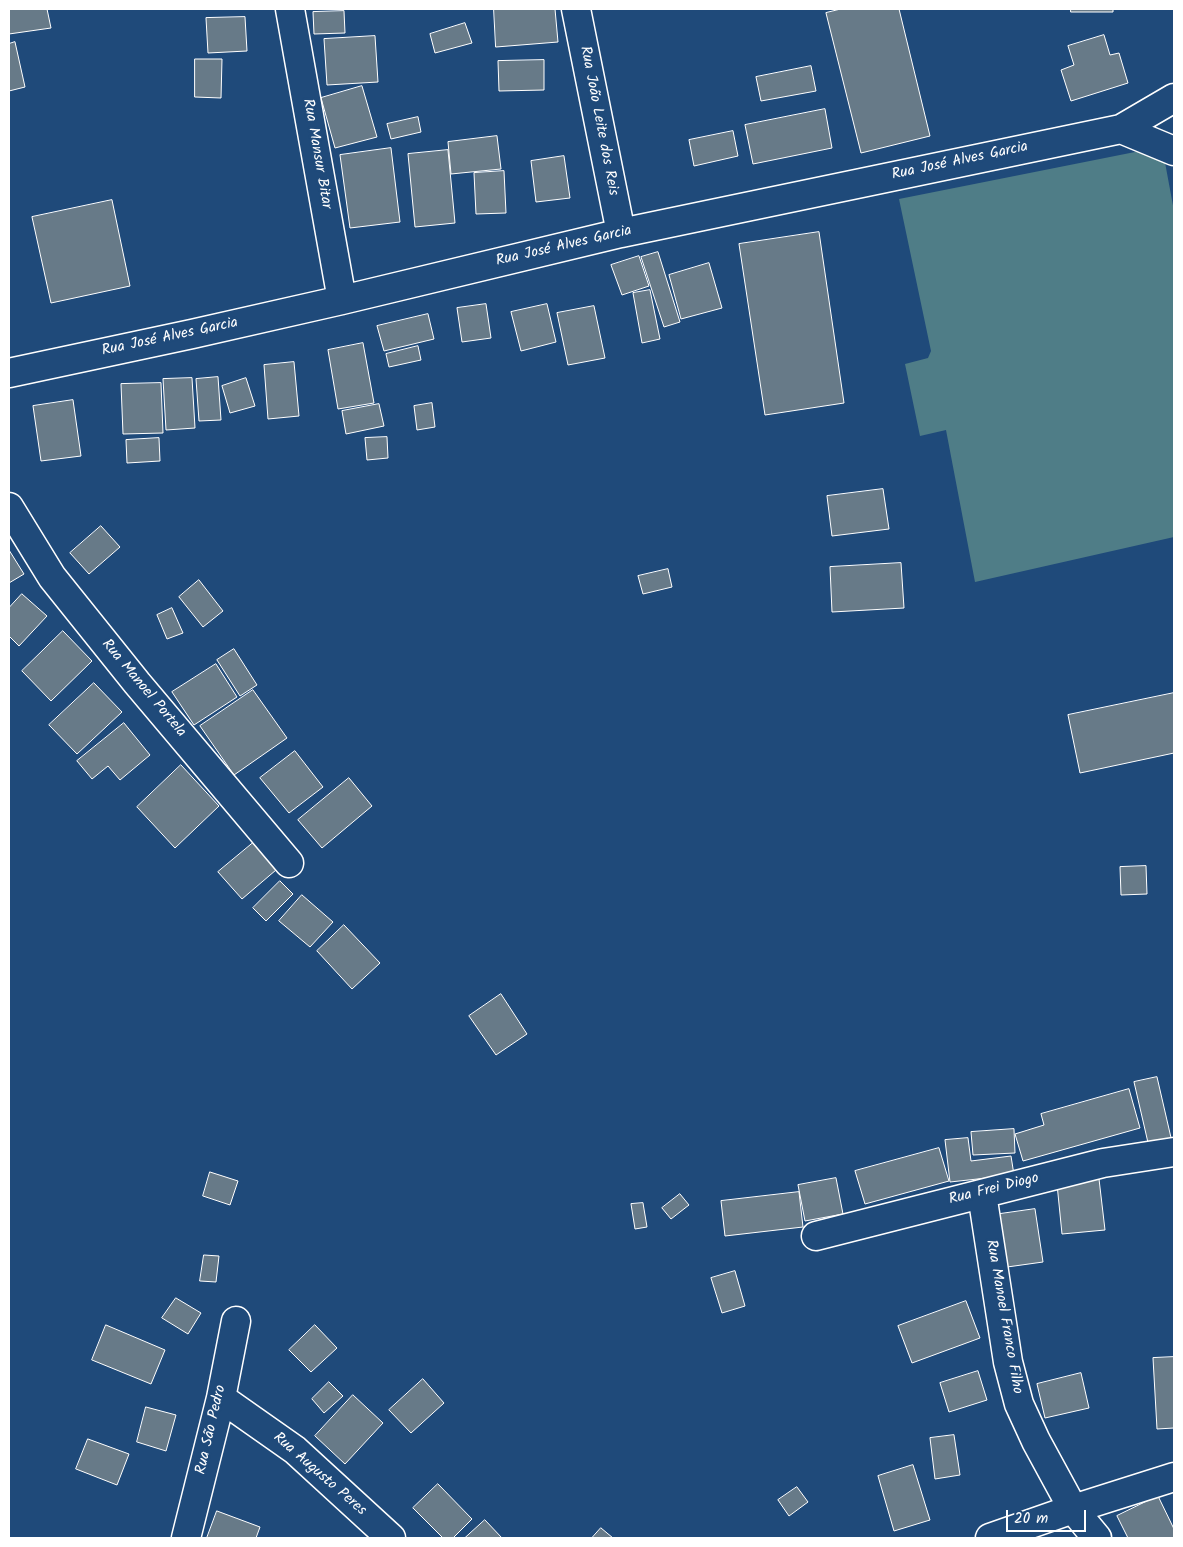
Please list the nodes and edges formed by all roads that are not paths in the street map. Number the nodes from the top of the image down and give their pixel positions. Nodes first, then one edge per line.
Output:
1 (290, 9) edge
2 (576, 9) edge
3 (1174, 98) edge
4 (1121, 129) junction
5 (1174, 151) edge
6 (621, 233) junction
7 (342, 300) junction
8 (9, 373) edge
9 (9, 507) edge
10 (289, 863) dead end
11 (1174, 1152) edge
12 (982, 1194) junction
13 (816, 1236) dead end
14 (236, 1321) dead end
15 (221, 1398) junction
16 (1174, 1477) edge
17 (1073, 1509) junction
18 (186, 1538) edge
19 (391, 1538) edge
20 (990, 1538) edge
21 (1097, 1538) edge

1 - 7 street, Rua Mansur Bitar
2 - 6 street, Rua João Leite dos Reis
3 - 4 street, Rua José Alves Garcia
4 - 5 street
4 - 6 street, Rua José Alves Garcia
6 - 7 street, Rua José Alves Garcia
7 - 8 street, Rua José Alves Garcia
9 - 10 street, Rua Manoel Portela
11 - 12 street, Rua Frei Diogo
12 - 13 street, Rua Frei Diogo
12 - 17 street, Rua Manoel Franco Filho
14 - 15 street, Rua São Pedro
15 - 18 street, Rua São Pedro
15 - 19 street, Rua Augusto Peres
16 - 17 street
17 - 20 street
17 - 21 street, Rua Manoel Franco Filho

